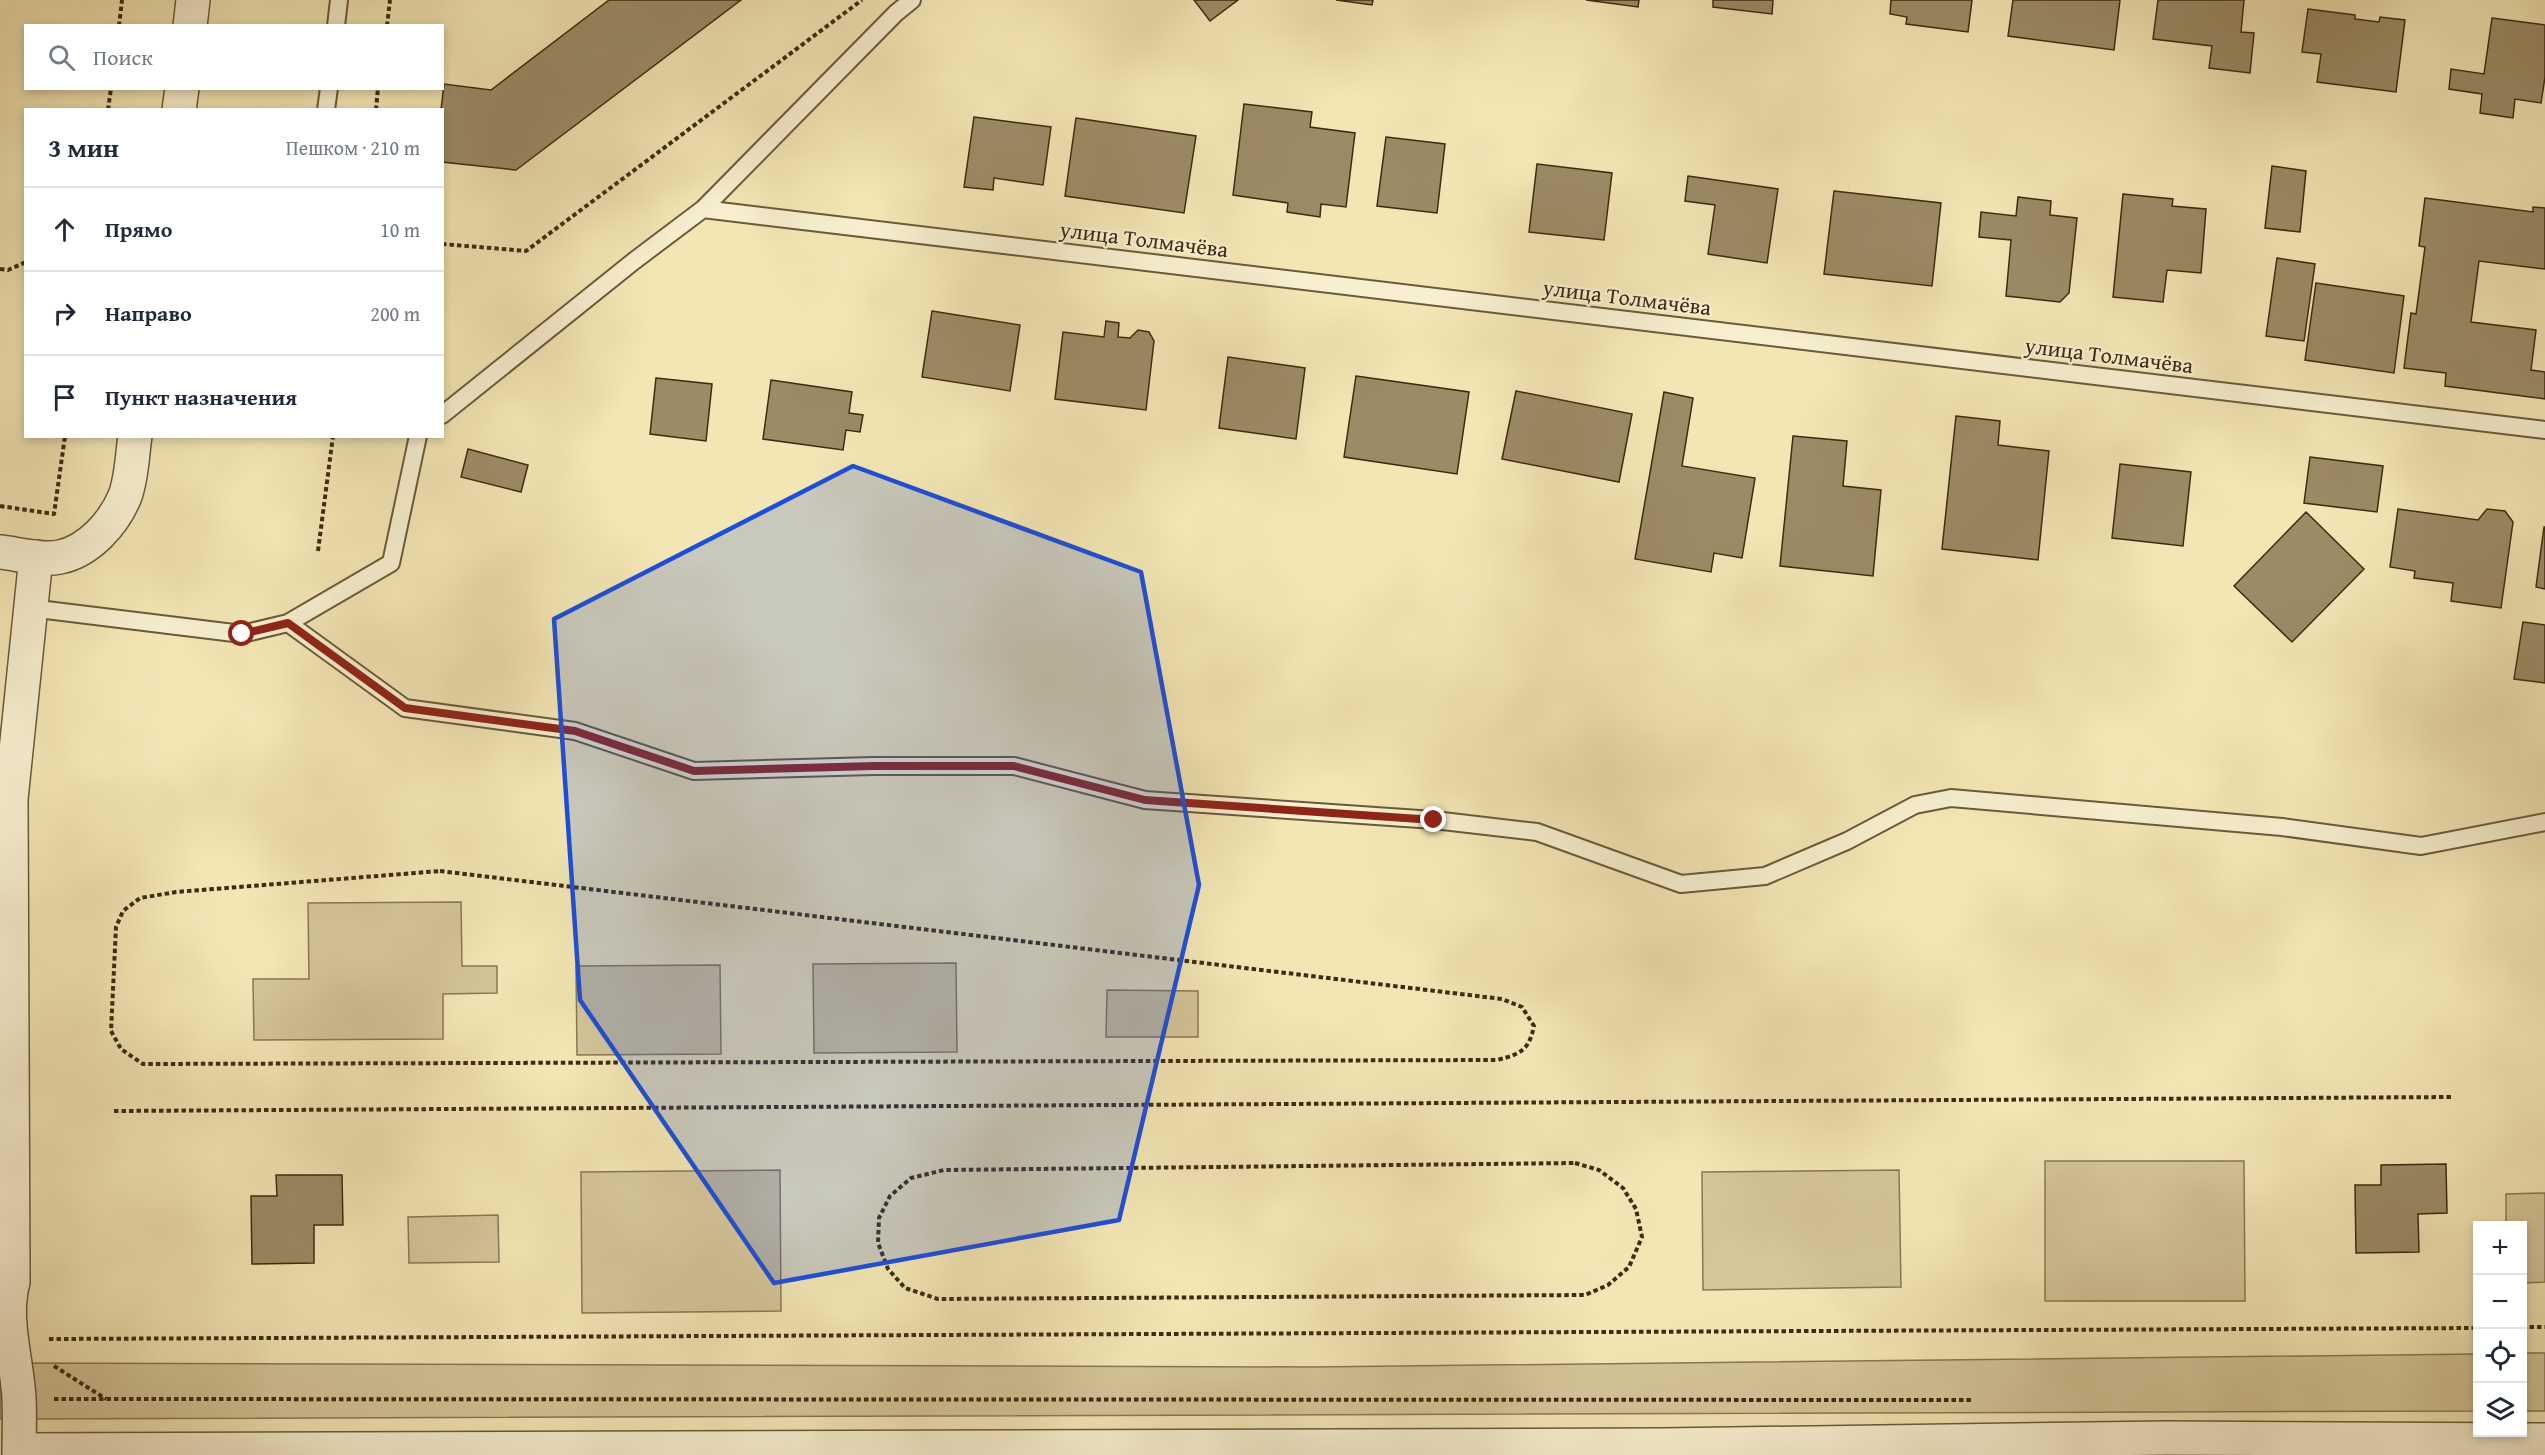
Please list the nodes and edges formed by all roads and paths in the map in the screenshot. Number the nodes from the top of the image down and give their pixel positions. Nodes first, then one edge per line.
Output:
1 (122, 0) edge
2 (193, 0) edge
3 (339, 0) edge
4 (390, 0) edge
5 (862, 0) edge
6 (912, 0) edge
7 (119, 24) edge
8 (190, 24) edge
9 (336, 24) edge
10 (387, 24) edge
11 (111, 90) edge
12 (182, 90) edge
13 (328, 90) edge
14 (378, 90) edge
15 (108, 108) edge
16 (179, 108) edge
17 (326, 108) edge
18 (376, 108) edge
19 (703, 209) junction
20 (444, 244) edge
21 (24, 263) edge
22 (0, 269) edge
23 (444, 413) edge
24 (2545, 430) edge
25 (65, 438) edge
26 (135, 438) edge
27 (333, 438) edge
28 (418, 438) edge
29 (0, 506) edge
30 (318, 551) dead end
31 (0, 552) edge
32 (36, 557) junction
33 (30, 608) junction
34 (288, 623) junction
35 (2545, 822) edge
36 (6, 1011) edge
37 (143, 1064) joint
38 (2453, 1096) dead end
39 (114, 1111) dead end
40 (938, 1299) joint
41 (2527, 1327) edge
42 (2545, 1327) edge
43 (2473, 1328) edge
44 (12, 1339) junction
45 (19, 1398) junction
46 (106, 1399) junction
47 (1975, 1400) dead end
48 (2545, 1440) edge
49 (1663, 1450) edge
50 (19, 1452) edge

1 - 7 path
2 - 8 street
3 - 9 lane
4 - 10 path
5 - 20 path
6 - 19 lane
11 - 15 path
12 - 16 street
13 - 17 lane
14 - 18 path
19 - 23 lane
19 - 24 lane, улица Толмачёва
21 - 22 path
25 - 29 path
26 - 32 street
27 - 30 path
28 - 34 lane
31 - 32 street
32 - 33 street
33 - 34 lane
33 - 36 street
34 - 35 lane
36 - 44 street
37 - 37 path
38 - 39 path
40 - 40 path
41 - 42 path
43 - 44 path
44 - 45 street
44 - 46 path
45 - 46 path
45 - 50 street
46 - 47 path
48 - 49 street
49 - 50 street

